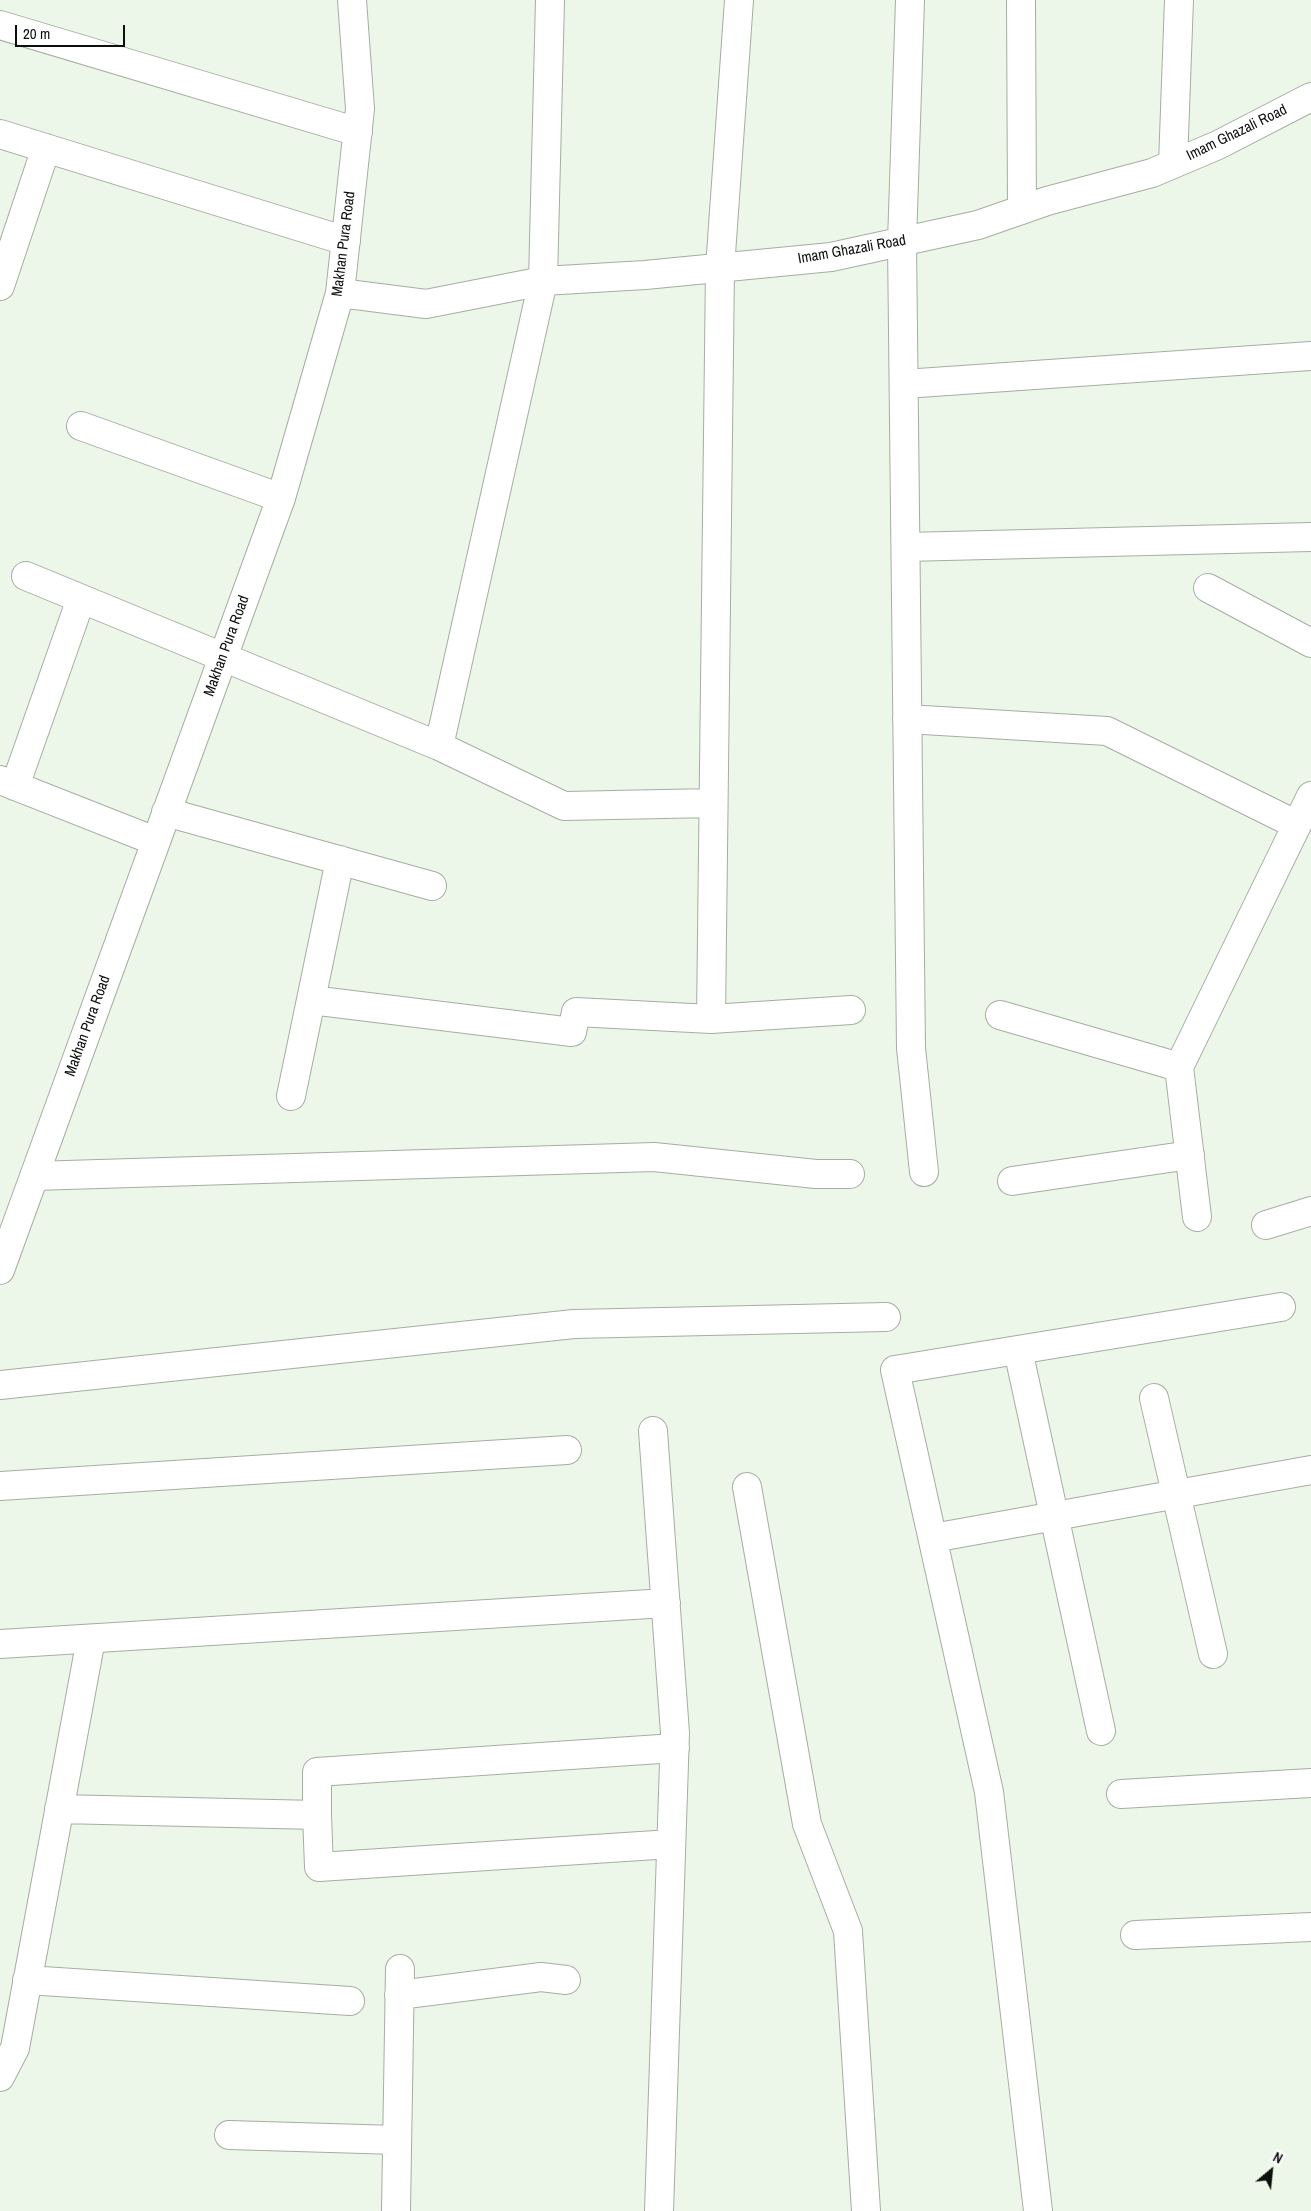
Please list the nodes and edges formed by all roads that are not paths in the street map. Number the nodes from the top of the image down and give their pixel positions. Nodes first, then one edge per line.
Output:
1 (550, 0) edge
2 (739, 0) edge
3 (910, 0) edge
4 (1022, 0) edge
5 (1179, 0) edge
6 (347, 2) edge
7 (0, 24) edge
8 (1311, 97) edge
9 (358, 132) junction
10 (0, 134) edge
11 (46, 148) junction
12 (1173, 164) junction
13 (1022, 210) junction
14 (346, 241) junction
15 (902, 242) junction
16 (720, 268) junction
17 (543, 281) junction
18 (0, 286) edge
19 (340, 293) junction
20 (1311, 356) edge
21 (904, 384) junction
22 (81, 426) dead end
23 (281, 498) junction
24 (1311, 537) edge
25 (906, 547) junction
26 (26, 576) dead end
27 (1208, 588) dead end
28 (81, 598) junction
29 (1311, 643) edge
30 (223, 657) junction
31 (907, 719) junction
32 (439, 746) junction
33 (8, 783) edge
34 (1311, 796) edge
35 (713, 803) junction
36 (166, 812) junction
37 (1297, 825) junction
38 (155, 841) junction
39 (340, 860) junction
40 (432, 886) dead end
41 (311, 1000) junction
42 (850, 1010) dead end
43 (1000, 1015) dead end
44 (711, 1018) junction
45 (1180, 1067) junction
46 (291, 1096) dead end
47 (1190, 1156) junction
48 (924, 1172) dead end
49 (850, 1174) dead end
50 (34, 1176) junction
51 (1012, 1181) dead end
52 (1311, 1211) edge
53 (1197, 1218) dead end
54 (1266, 1225) dead end
55 (0, 1270) edge
56 (1281, 1306) dead end
57 (886, 1317) dead end
58 (1018, 1350) junction
59 (0, 1385) edge
60 (1154, 1398) dead end
61 (653, 1431) dead end
62 (566, 1450) dead end
63 (1310, 1478) edge
64 (0, 1486) edge
65 (746, 1487) dead end
66 (1176, 1494) junction
67 (1054, 1516) junction
68 (933, 1538) junction
69 (666, 1603) junction
70 (91, 1638) junction
71 (0, 1644) edge
72 (1213, 1654) dead end
73 (1101, 1731) dead end
74 (674, 1748) junction
75 (1311, 1783) edge
76 (1121, 1794) dead end
77 (59, 1808) junction
78 (317, 1815) junction
79 (672, 1844) junction
80 (1311, 1927) edge
81 (1135, 1934) dead end
82 (27, 1980) junction
83 (566, 1980) dead end
84 (350, 2001) dead end
85 (0, 2076) edge
86 (229, 2135) dead end
87 (397, 2140) junction
88 (396, 2211) edge
89 (659, 2211) edge
90 (866, 2211) edge
91 (1038, 2211) edge

1 - 17 street
2 - 16 street
3 - 15 street
4 - 13 street
5 - 12 street
6 - 9 street, Makhan Pura Road
7 - 9 street
8 - 12 street, Imam Ghazali Road
9 - 14 street, Makhan Pura Road
10 - 11 street
11 - 14 street
11 - 18 street
12 - 13 street, Imam Ghazali Road
13 - 15 street, Imam Ghazali Road
14 - 19 street, Makhan Pura Road
15 - 16 street, Imam Ghazali Road
15 - 21 street
16 - 17 street, Imam Ghazali Road
16 - 35 street
17 - 19 street, Imam Ghazali Road
17 - 32 street
19 - 23 street, Makhan Pura Road
20 - 21 street
21 - 25 street
22 - 23 street
23 - 30 street, Makhan Pura Road
24 - 25 street
25 - 31 street
26 - 28 street
27 - 29 street
28 - 30 street
28 - 33 street
30 - 32 street
30 - 36 street, Makhan Pura Road
31 - 37 street
31 - 48 street
32 - 35 street
33 - 38 street
34 - 37 street
35 - 44 street
36 - 38 street, Makhan Pura Road
36 - 39 street
37 - 45 street
38 - 50 street, Makhan Pura Road
39 - 40 street
39 - 41 street
41 - 44 street
41 - 46 street
42 - 44 street
43 - 45 street
45 - 47 street
47 - 51 street
47 - 53 street
49 - 50 street
50 - 55 street, Makhan Pura Road
52 - 54 street
56 - 58 street
57 - 59 street
58 - 67 street
58 - 68 street
60 - 66 street
61 - 69 street
62 - 64 street
63 - 66 street
65 - 90 street
66 - 67 street
66 - 72 street
67 - 68 street
67 - 73 street
68 - 91 street
69 - 70 street
69 - 74 street
70 - 71 street
70 - 77 street
74 - 78 street
74 - 79 street
75 - 76 street
77 - 78 street
77 - 82 street
78 - 79 street
79 - 89 street
80 - 81 street
82 - 84 street
82 - 85 street
83 - 87 street
86 - 87 street
87 - 88 street

